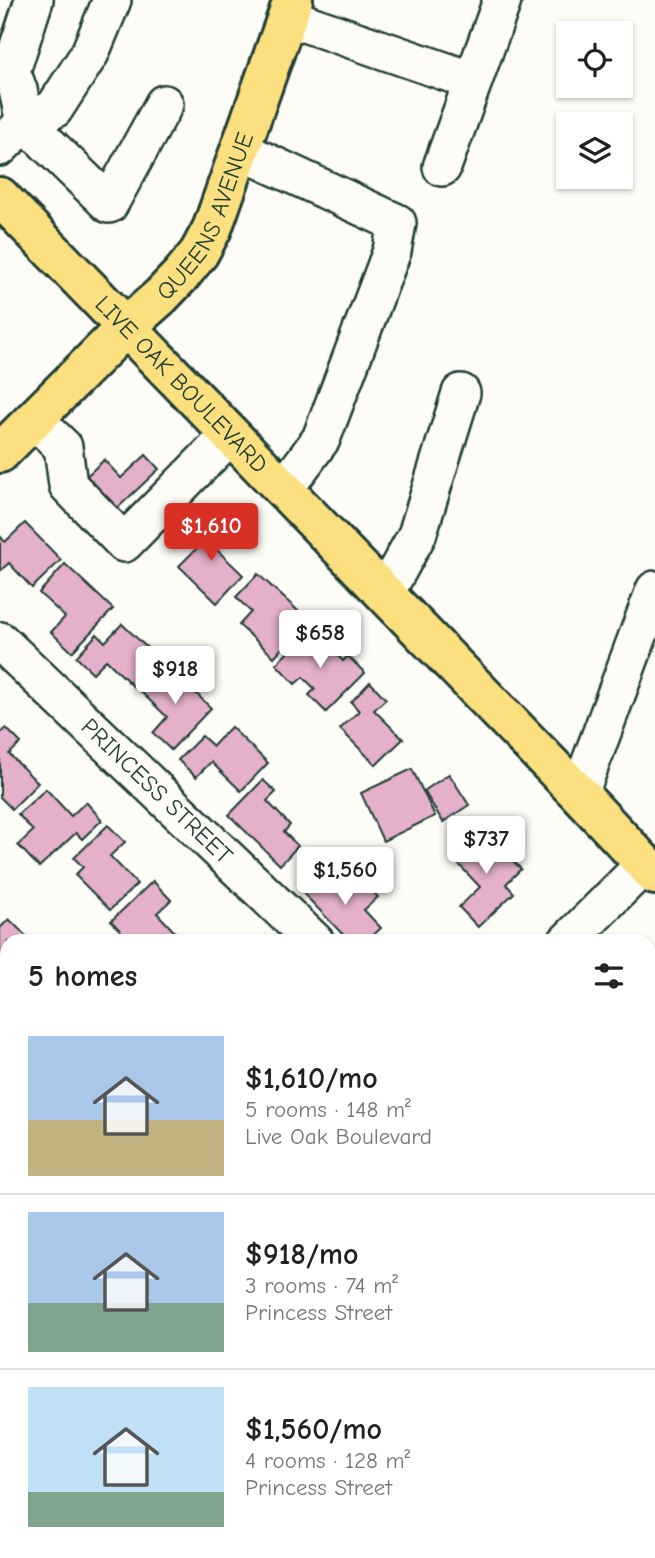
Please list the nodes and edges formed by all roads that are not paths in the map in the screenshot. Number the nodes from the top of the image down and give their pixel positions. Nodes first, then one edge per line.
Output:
1 (34, 0) edge
2 (112, 0) edge
3 (502, 1) edge
4 (290, 8) edge
5 (473, 80) junction
6 (164, 104) dead end
7 (13, 134) edge
8 (240, 150) junction
9 (442, 167) dead end
10 (0, 197) edge
11 (126, 327) junction
12 (461, 393) dead end
13 (34, 419) junction
14 (230, 435) junction
15 (0, 453) edge
16 (284, 489) junction
17 (655, 590) edge
18 (385, 593) junction
19 (0, 641) edge
20 (579, 794) junction
21 (650, 869) edge
22 (307, 934) edge
23 (580, 934) edge

1 - 7 street
2 - 7 street
3 - 5 street
4 - 5 street
4 - 8 main road, QUEENS AVENUE
5 - 9 street
6 - 7 street
8 - 11 main road, QUEENS AVENUE
8 - 16 street
10 - 11 main road, LIVE OAK BOULEVARD
11 - 13 main road, QUEENS AVENUE
11 - 14 main road, LIVE OAK BOULEVARD
12 - 18 street
13 - 14 street
13 - 15 main road, QUEENS AVENUE
14 - 16 main road, LIVE OAK BOULEVARD
16 - 18 main road, LIVE OAK BOULEVARD
17 - 20 street
18 - 20 main road, LIVE OAK BOULEVARD
19 - 22 street, PRINCESS STREET
20 - 21 main road, LIVE OAK BOULEVARD
21 - 23 street

